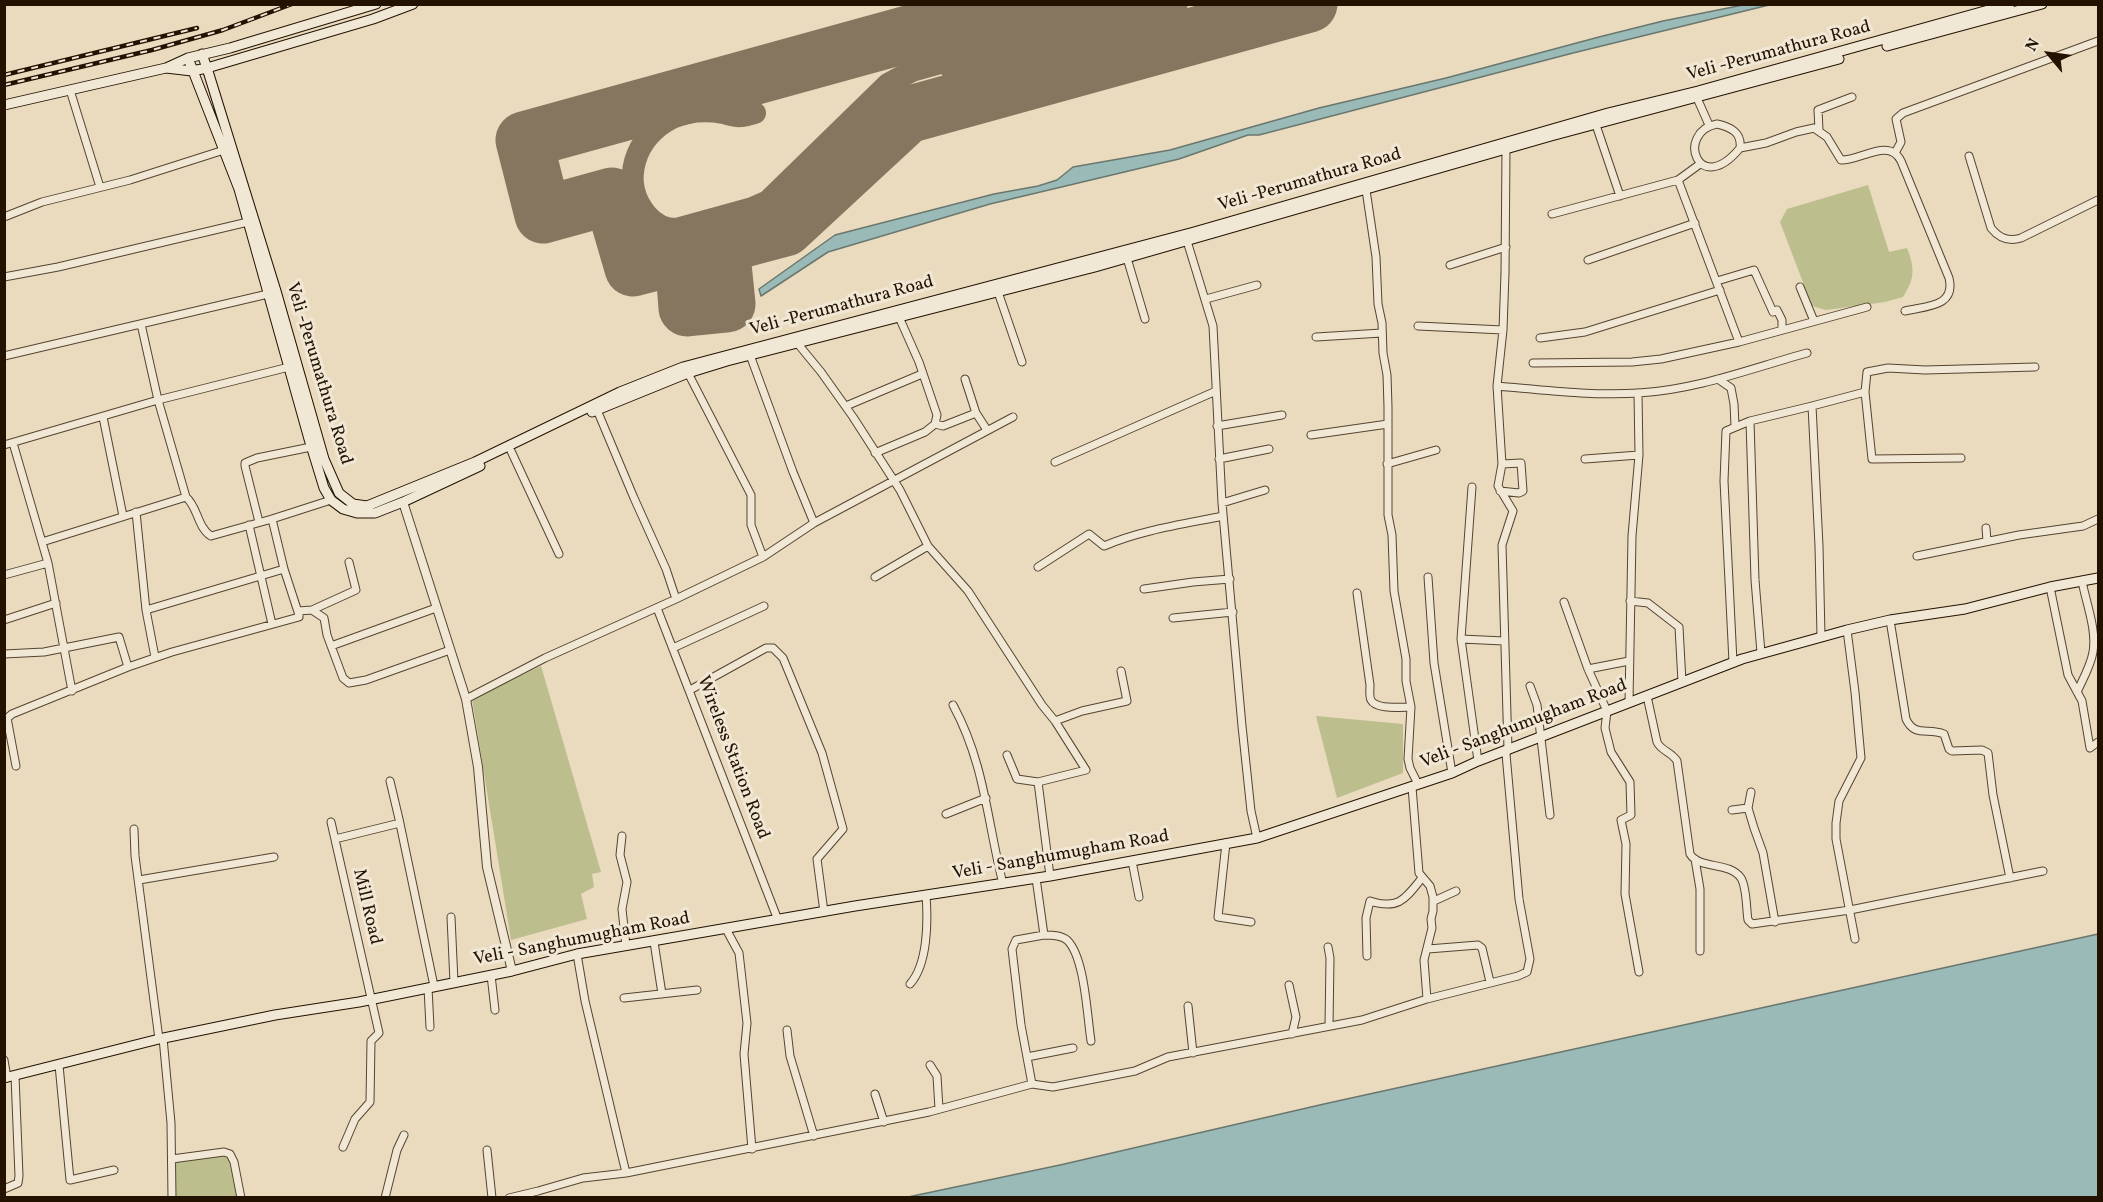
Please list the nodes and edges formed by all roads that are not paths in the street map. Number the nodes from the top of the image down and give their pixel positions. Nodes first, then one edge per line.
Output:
1 (376, 4) edge
2 (413, 4) edge
3 (2010, 4) edge
4 (2042, 4) edge
5 (2098, 41) edge
6 (230, 48) junction
7 (202, 54) junction
8 (188, 58) junction
9 (233, 61) junction
10 (166, 68) junction
11 (207, 68) junction
12 (192, 71) junction
13 (70, 90) junction
14 (1697, 98) junction
15 (1852, 98) dead end
16 (4, 105) edge
17 (1596, 125) junction
18 (1709, 125) junction
19 (1819, 130) junction
20 (1740, 148) junction
21 (1506, 149) junction
22 (224, 150) junction
23 (1895, 150) junction
24 (1969, 156) dead end
25 (1700, 164) junction
26 (1678, 180) junction
27 (100, 187) junction
28 (1366, 190) junction
29 (1620, 196) junction
30 (2098, 200) edge
31 (1552, 214) dead end
32 (4, 217) edge
33 (248, 222) junction
34 (1695, 223) junction
35 (1187, 241) junction
36 (1506, 247) junction
37 (1127, 258) junction
38 (1588, 260) dead end
39 (1450, 265) dead end
40 (4, 277) edge
41 (1717, 281) junction
42 (1257, 285) dead end
43 (1800, 287) dead end
44 (1720, 290) junction
45 (998, 292) junction
46 (268, 294) junction
47 (1206, 299) junction
48 (1867, 307) dead end
49 (1905, 311) dead end
50 (899, 317) junction
51 (1145, 319) dead end
52 (1814, 321) junction
53 (141, 324) junction
54 (1418, 326) dead end
55 (1503, 330) junction
56 (1782, 330) junction
57 (1382, 333) junction
58 (1316, 337) dead end
59 (1540, 338) dead end
60 (1739, 342) junction
61 (798, 344) junction
62 (1807, 353) dead end
63 (750, 355) junction
64 (4, 356) edge
65 (1022, 362) dead end
66 (1533, 363) dead end
67 (2036, 367) dead end
68 (289, 368) junction
69 (688, 373) junction
70 (922, 374) junction
71 (965, 379) dead end
72 (1718, 379) junction
73 (1497, 386) junction
74 (1216, 391) junction
75 (1865, 392) junction
76 (1638, 393) junction
77 (158, 400) junction
78 (846, 406) junction
79 (1812, 406) junction
80 (597, 410) junction
81 (976, 413) junction
82 (1282, 415) dead end
83 (104, 417) junction
84 (1013, 417) dead end
85 (1750, 421) junction
86 (935, 424) junction
87 (1388, 424) junction
88 (1217, 426) junction
89 (1735, 426) junction
90 (987, 430) junction
91 (1311, 435) dead end
92 (9, 444) edge
93 (311, 447) junction
94 (1269, 449) dead end
95 (1436, 450) dead end
96 (511, 451) junction
97 (875, 453) junction
98 (1639, 455) junction
99 (1961, 458) dead end
100 (1219, 459) junction
101 (1585, 459) dead end
102 (1055, 462) dead end
103 (1387, 464) junction
104 (1502, 464) junction
105 (893, 480) junction
106 (1472, 487) dead end
107 (1265, 490) dead end
108 (1500, 491) junction
109 (186, 497) junction
110 (331, 500) junction
111 (403, 502) junction
112 (1222, 502) junction
113 (136, 512) junction
114 (123, 516) junction
115 (1223, 516) junction
116 (273, 519) junction
117 (2098, 519) edge
118 (259, 522) junction
119 (814, 523) junction
120 (249, 525) junction
121 (1986, 528) dead end
122 (1987, 541) junction
123 (42, 542) junction
124 (928, 546) junction
125 (559, 554) dead end
126 (1917, 556) dead end
127 (763, 557) junction
128 (349, 562) dead end
129 (48, 563) junction
130 (1038, 567) dead end
131 (284, 569) junction
132 (4, 574) edge
133 (262, 576) junction
134 (874, 577) dead end
135 (1428, 577) dead end
136 (2098, 578) edge
137 (1230, 579) junction
138 (2082, 581) junction
139 (2050, 587) junction
140 (1144, 590) dead end
141 (1358, 593) dead end
142 (676, 600) junction
143 (1630, 601) junction
144 (1564, 602) dead end
145 (56, 603) junction
146 (764, 606) dead end
147 (436, 608) junction
148 (657, 609) junction
149 (146, 610) junction
150 (312, 610) junction
151 (1233, 612) junction
152 (299, 617) junction
153 (1173, 618) dead end
154 (4, 620) edge
155 (1890, 620) junction
156 (272, 624) junction
157 (1847, 630) junction
158 (1821, 636) junction
159 (1461, 639) junction
160 (1504, 641) junction
161 (331, 646) junction
162 (64, 648) junction
163 (673, 648) junction
164 (450, 650) junction
165 (1761, 653) junction
166 (4, 654) edge
167 (155, 657) junction
168 (1629, 661) junction
169 (1733, 662) junction
170 (128, 667) junction
171 (1588, 669) junction
172 (1121, 671) dead end
173 (1682, 682) junction
174 (1530, 686) dead end
175 (690, 690) junction
176 (72, 691) junction
177 (2078, 692) junction
178 (1647, 696) junction
179 (466, 699) junction
180 (1629, 702) junction
181 (953, 705) dead end
182 (1410, 707) junction
183 (1607, 711) junction
184 (6, 720) edge
185 (1055, 721) junction
186 (1541, 737) junction
187 (2098, 742) edge
188 (1508, 749) junction
189 (1007, 755) dead end
190 (1478, 761) junction
191 (16, 766) dead end
192 (1452, 773) junction
193 (390, 781) dead end
194 (1038, 782) junction
195 (1414, 785) junction
196 (1751, 792) dead end
197 (986, 798) junction
198 (1748, 808) junction
199 (1732, 810) dead end
200 (946, 814) dead end
201 (1550, 815) dead end
202 (331, 822) dead end
203 (400, 823) junction
204 (134, 829) dead end
205 (622, 836) dead end
206 (1257, 838) junction
207 (335, 839) junction
208 (1226, 843) junction
209 (274, 857) dead end
210 (1695, 859) junction
211 (1132, 861) junction
212 (2043, 871) dead end
213 (1050, 876) junction
214 (1036, 878) junction
215 (1422, 878) junction
216 (2010, 878) junction
217 (138, 880) junction
218 (1003, 884) junction
219 (1456, 891) dead end
220 (926, 895) junction
221 (1139, 897) dead end
222 (1434, 901) junction
223 (1850, 910) junction
224 (824, 912) junction
225 (451, 917) dead end
226 (778, 920) junction
227 (1251, 922) dead end
228 (1774, 922) junction
229 (726, 929) junction
230 (1044, 934) junction
231 (1855, 939) dead end
232 (654, 942) junction
233 (626, 946) junction
234 (1328, 947) dead end
235 (1428, 949) junction
236 (1700, 951) dead end
237 (577, 954) junction
238 (1367, 956) dead end
239 (512, 971) junction
240 (1639, 972) dead end
241 (491, 975) junction
242 (454, 982) junction
243 (1490, 982) junction
244 (910, 984) dead end
245 (1289, 985) dead end
246 (431, 987) junction
247 (697, 990) dead end
248 (662, 994) junction
249 (372, 998) junction
250 (624, 998) dead end
251 (1427, 999) junction
252 (1188, 1006) dead end
253 (495, 1010) dead end
254 (1329, 1026) junction
255 (430, 1027) dead end
256 (787, 1030) dead end
257 (1292, 1034) junction
258 (161, 1039) junction
259 (1091, 1041) dead end
260 (1073, 1048) dead end
261 (1192, 1053) junction
262 (1027, 1057) junction
263 (4, 1060) edge
264 (59, 1065) junction
265 (930, 1065) dead end
266 (9, 1077) edge
267 (1032, 1084) junction
268 (875, 1094) dead end
269 (939, 1109) junction
270 (884, 1122) junction
271 (404, 1135) dead end
272 (814, 1136) junction
273 (343, 1147) dead end
274 (753, 1149) junction
275 (488, 1150) dead end
276 (172, 1159) junction
277 (114, 1170) dead end
278 (626, 1173) junction
279 (4, 1189) edge
280 (172, 1197) edge
281 (241, 1197) edge
282 (385, 1197) edge
283 (492, 1197) edge
284 (509, 1197) edge

1 - 6 main road
2 - 9 main road
3 - 11 main road, Veli -Perumathura Road
4 - 14 main road
5 - 23 street
6 - 7 main road
6 - 9 main road
7 - 8 main road
7 - 11 main road, Veli -Perumathura Road
8 - 10 main road
8 - 12 main road
9 - 11 main road
10 - 12 main road
10 - 13 main road
11 - 12 main road
12 - 22 main road
13 - 16 main road
13 - 27 street
14 - 17 main road
14 - 18 street
15 - 19 street
17 - 21 main road
17 - 29 street
18 - 20 street
18 - 25 street
19 - 20 street
19 - 23 street
20 - 25 street
21 - 28 main road
21 - 36 street
22 - 27 street
22 - 33 main road
23 - 49 street
24 - 30 street
25 - 26 street
26 - 29 street
26 - 34 street
27 - 32 street
28 - 35 main road
28 - 57 street
29 - 31 street
33 - 40 street
33 - 46 main road
34 - 38 street
34 - 41 street
35 - 37 main road
35 - 47 street
36 - 39 street
36 - 55 street
37 - 45 main road
37 - 51 street
41 - 44 street
41 - 56 street
42 - 47 street
43 - 52 street
44 - 59 street
44 - 60 street
45 - 50 main road
45 - 65 street
46 - 53 street
46 - 68 main road
47 - 74 street
48 - 52 street
50 - 61 main road
50 - 70 street
52 - 56 street
53 - 64 street
53 - 77 street
54 - 55 street
55 - 73 street
56 - 60 street
57 - 58 street
57 - 87 street
60 - 66 street
61 - 63 main road
61 - 78 street
62 - 72 street
63 - 69 main road
63 - 119 street
67 - 75 street
68 - 77 street
68 - 93 main road
69 - 80 main road
69 - 127 street
70 - 78 street
70 - 86 street
71 - 81 street
72 - 76 street
72 - 89 street
73 - 76 street
73 - 104 street
74 - 88 street
74 - 102 street
75 - 79 street
75 - 99 street
76 - 98 street
77 - 83 street
77 - 109 street
78 - 97 street
79 - 85 street
79 - 158 street
80 - 96 main road
80 - 142 street
81 - 86 street
81 - 90 street
82 - 88 street
83 - 92 street
83 - 114 street
84 - 90 street
85 - 89 street
85 - 165 street
86 - 97 street
87 - 91 street
87 - 103 street
88 - 100 street
89 - 169 street
90 - 105 street
92 - 123 street
93 - 110 main road
93 - 118 street
94 - 100 street
95 - 103 street
96 - 111 main road
96 - 125 street
97 - 105 street
98 - 101 street
98 - 143 street
100 - 112 street
103 - 182 street
104 - 108 street
104 - 108 street
105 - 119 street
105 - 124 street
106 - 159 street
107 - 112 street
108 - 160 street
109 - 113 street
109 - 120 street
110 - 111 main road
110 - 116 street
111 - 147 street
112 - 115 street
113 - 114 street
113 - 149 street
114 - 123 street
115 - 130 street
115 - 137 street
116 - 118 street
116 - 131 street
117 - 122 street
118 - 120 street
119 - 127 street
120 - 133 street
121 - 122 street
122 - 126 street
123 - 129 street
124 - 134 street
124 - 185 street
127 - 142 street
128 - 150 street
129 - 132 street
129 - 145 street
131 - 133 street
131 - 152 street
133 - 149 street
133 - 156 street
135 - 192 street
136 - 138 main road, Veli - Sanghumugham Road
137 - 140 street
137 - 151 street
138 - 139 main road, Veli - Sanghumugham Road
138 - 177 street
139 - 155 main road, Veli - Sanghumugham Road
139 - 177 street
141 - 182 street
142 - 148 street
143 - 168 street
143 - 173 street
144 - 171 street
145 - 154 street
145 - 162 street
146 - 163 street
147 - 161 street
147 - 164 street
148 - 163 street, Wireless Station Road
148 - 179 street
149 - 167 street
150 - 152 street
150 - 161 street
151 - 153 street
151 - 206 street
152 - 156 street
155 - 157 main road, Veli - Sanghumugham Road
155 - 216 street
156 - 167 street
157 - 158 main road, Veli - Sanghumugham Road
157 - 223 street
158 - 165 main road, Veli - Sanghumugham Road
159 - 160 street
159 - 190 street
160 - 188 street
161 - 164 street
162 - 166 street
162 - 170 street
162 - 176 street
163 - 175 street, Wireless Station Road
164 - 179 street
165 - 169 main road, Veli - Sanghumugham Road
167 - 170 street
168 - 171 street
168 - 180 street
169 - 173 main road, Veli - Sanghumugham Road
170 - 176 street
171 - 183 street
172 - 185 street
173 - 178 main road, Veli - Sanghumugham Road
174 - 186 street
175 - 224 street
175 - 226 street, Wireless Station Road
176 - 184 street
177 - 187 street
178 - 180 main road, Veli - Sanghumugham Road
178 - 210 street
179 - 239 street
180 - 183 main road, Veli - Sanghumugham Road
181 - 197 street
182 - 195 street
183 - 186 main road, Veli - Sanghumugham Road
183 - 240 street
184 - 191 street
185 - 194 street
186 - 188 main road, Veli - Sanghumugham Road
186 - 201 street
188 - 190 main road, Veli - Sanghumugham Road
188 - 243 street
189 - 194 street
190 - 192 main road, Veli - Sanghumugham Road
192 - 195 main road, Veli - Sanghumugham Road
193 - 203 street
194 - 213 street
195 - 206 main road, Veli - Sanghumugham Road
195 - 215 street
196 - 198 street
197 - 200 street
197 - 218 street
198 - 199 street
198 - 228 street
202 - 207 street, Mill Road
203 - 207 street
203 - 246 street
204 - 217 street
205 - 233 street
206 - 208 main road, Veli - Sanghumugham Road
207 - 249 street, Mill Road
208 - 211 main road, Veli - Sanghumugham Road
208 - 227 street
209 - 217 street
210 - 228 street
210 - 236 street
211 - 213 main road, Veli - Sanghumugham Road
211 - 221 street
212 - 216 street
213 - 214 main road, Veli - Sanghumugham Road
214 - 218 main road, Veli - Sanghumugham Road
214 - 230 street
215 - 222 street
215 - 238 street
216 - 223 street
217 - 258 street
218 - 220 main road, Veli - Sanghumugham Road
219 - 222 street
220 - 224 main road, Veli - Sanghumugham Road
220 - 244 street
222 - 235 street
223 - 228 street
223 - 231 street
224 - 226 main road, Veli - Sanghumugham Road
225 - 242 street
226 - 229 main road, Veli - Sanghumugham Road
229 - 232 main road, Veli - Sanghumugham Road
229 - 274 street
230 - 259 street
230 - 262 street
232 - 233 main road, Veli - Sanghumugham Road
232 - 248 street
233 - 237 main road, Veli - Sanghumugham Road
234 - 254 street
235 - 243 street
235 - 251 street
237 - 239 main road, Veli - Sanghumugham Road
237 - 278 street
239 - 241 main road, Veli - Sanghumugham Road
241 - 242 main road, Veli - Sanghumugham Road
241 - 253 street
242 - 246 main road, Veli - Sanghumugham Road
243 - 251 street
245 - 257 street
246 - 249 main road, Veli - Sanghumugham Road
246 - 255 street
247 - 248 street
248 - 250 street
249 - 258 main road, Veli - Sanghumugham Road
249 - 273 street, Mill Road
251 - 254 street
252 - 261 street
254 - 257 street
256 - 272 street
257 - 261 street
258 - 264 main road, Veli - Sanghumugham Road
258 - 276 street
260 - 262 street
261 - 267 street
262 - 267 street
263 - 266 street
264 - 266 main road, Veli - Sanghumugham Road
264 - 277 street
265 - 269 street
266 - 279 street
267 - 269 street
268 - 270 street
269 - 270 street
270 - 272 street
271 - 282 street
272 - 274 street
274 - 278 street
275 - 283 street
276 - 280 street
276 - 281 street
278 - 284 street

